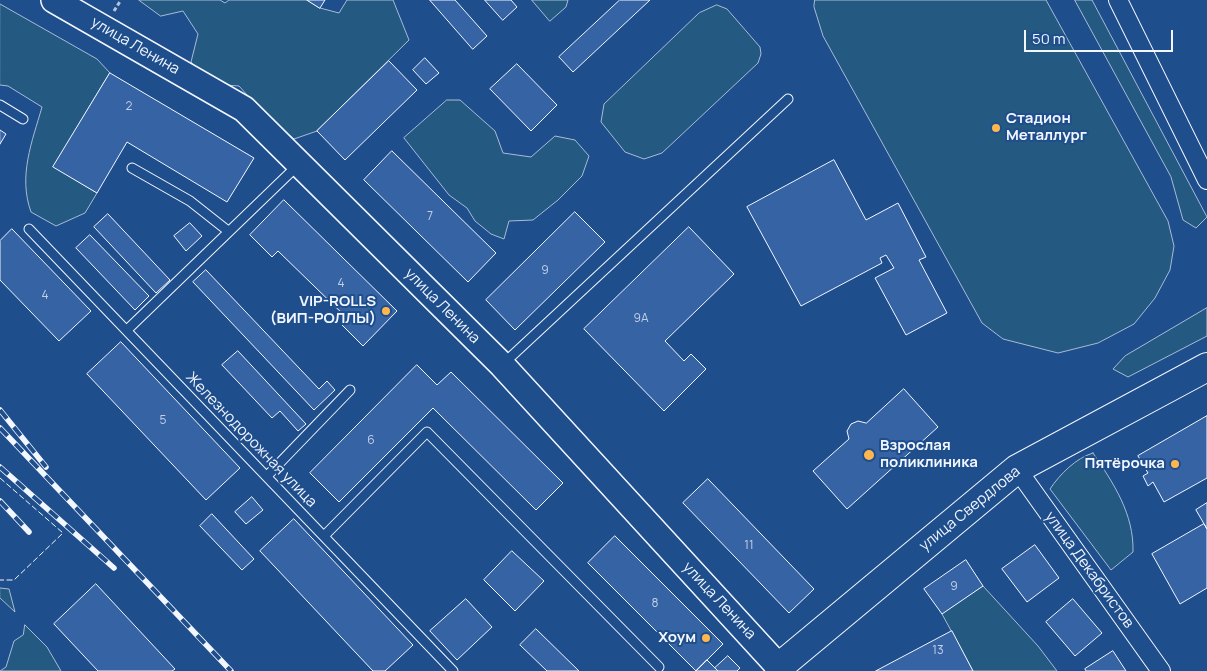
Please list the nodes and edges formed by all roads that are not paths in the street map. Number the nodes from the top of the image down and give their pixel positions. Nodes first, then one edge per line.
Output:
1 (54, 0) edge
2 (1118, 0) edge
3 (788, 99) dead end
4 (0, 105) edge
5 (23, 119) dead end
6 (300, 164) junction
7 (132, 168) dead end
8 (1207, 180) edge
9 (29, 229) dead end
10 (228, 231) junction
11 (127, 330) junction
12 (502, 365) junction
13 (1207, 368) edge
14 (350, 390) dead end
15 (1017, 469) junction
16 (267, 476) junction
17 (324, 536) junction
18 (659, 667) dead end
19 (778, 670) edge
20 (453, 671) edge
21 (1161, 671) edge

1 - 6 main road, улица Ленина
2 - 8 street
3 - 12 lane
4 - 5 lane
6 - 10 lane
6 - 12 main road, улица Ленина
7 - 10 lane
9 - 11 lane, Железнодорожная улица
10 - 11 lane
11 - 16 lane, Железнодорожная улица
12 - 19 main road, улица Ленина
13 - 15 main road, улица Свердлова
14 - 16 lane
15 - 19 main road, улица Свердлова
15 - 21 street, улица Декабристов
16 - 17 lane, Железнодорожная улица
17 - 18 lane
17 - 20 lane, Железнодорожная улица

